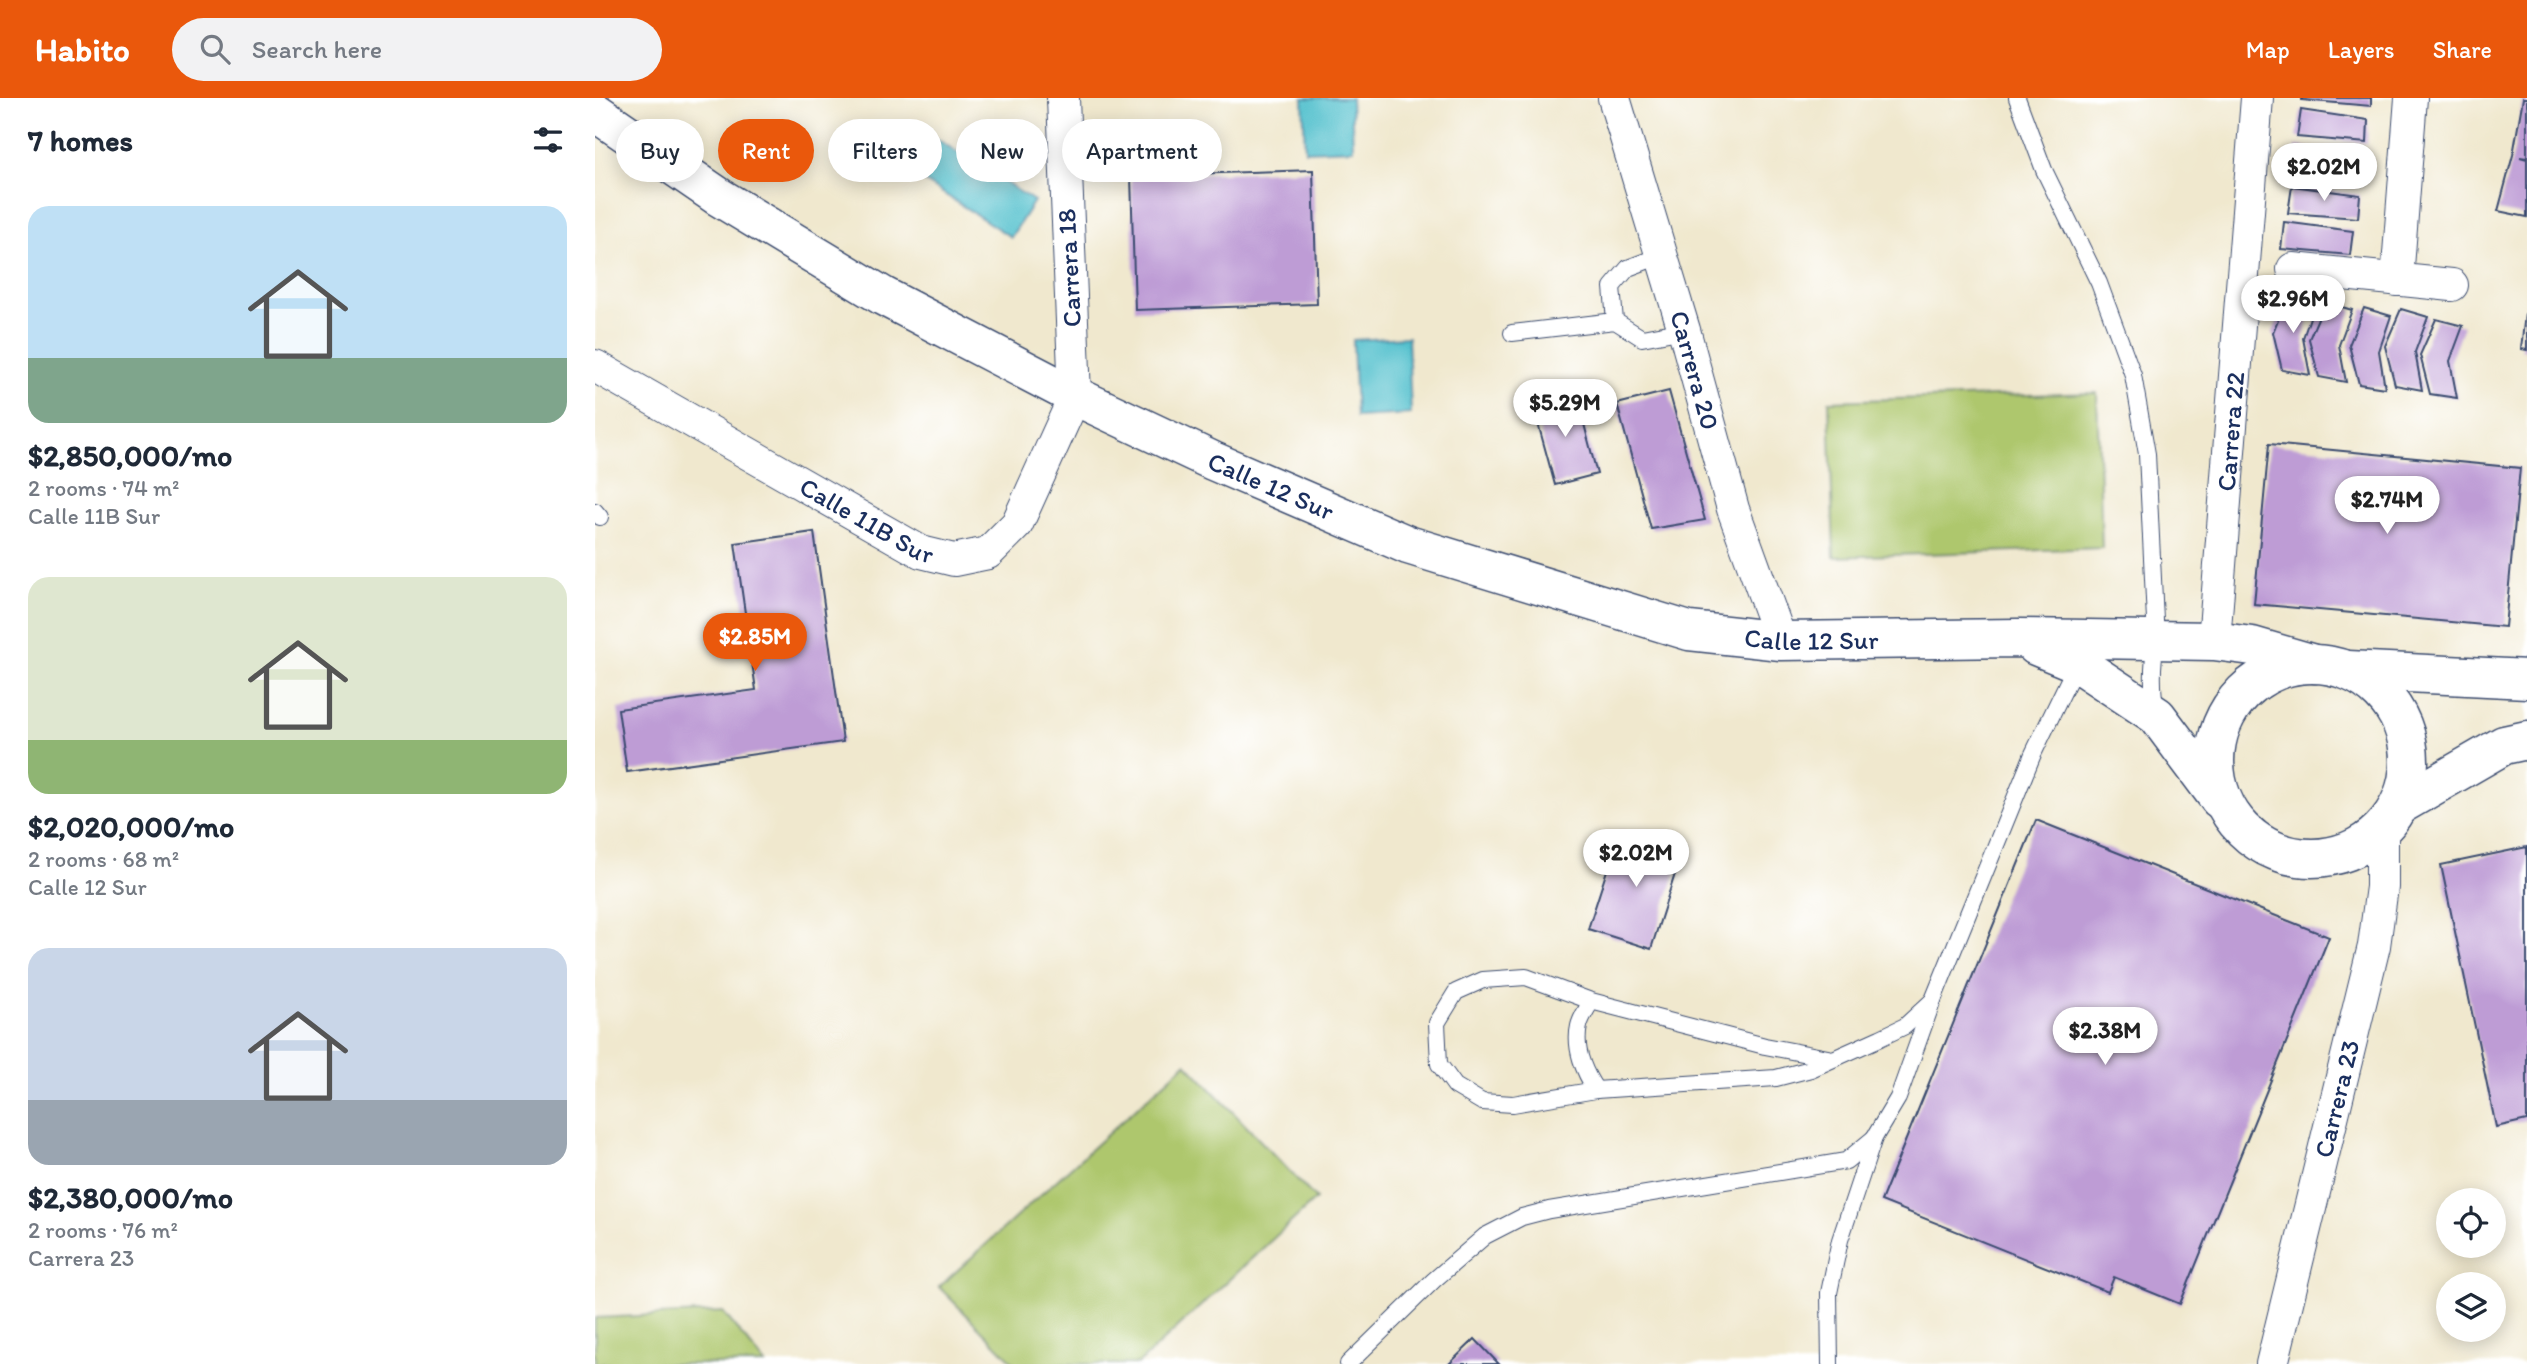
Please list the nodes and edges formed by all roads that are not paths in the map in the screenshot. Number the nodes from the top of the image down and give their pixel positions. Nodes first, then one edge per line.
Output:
1 (1063, 98) edge
2 (1614, 98) edge
3 (2017, 98) edge
4 (2257, 98) edge
5 (2411, 98) edge
6 (595, 112) edge
7 (1661, 255) junction
8 (2293, 269) dead end
9 (2397, 279) junction
10 (2452, 285) dead end
11 (1615, 321) junction
12 (1684, 330) junction
13 (1512, 333) dead end
14 (596, 368) edge
15 (1075, 396) junction
16 (2018, 638) junction
17 (1781, 641) junction
18 (2156, 641) junction
19 (2214, 641) junction
20 (2077, 663) junction
21 (2330, 667) junction
22 (2527, 679) edge
23 (2157, 716) junction
24 (2527, 740) edge
25 (2224, 806) junction
26 (2391, 817) junction
27 (1933, 1000) junction
28 (1591, 1001) junction
29 (1833, 1059) junction
30 (1596, 1090) junction
31 (1874, 1138) junction
32 (1348, 1364) edge
33 (1831, 1364) edge
34 (2271, 1364) edge

1 - 15 street, Carrera 18
2 - 7 street, Carrera 20
3 - 18 lane
4 - 19 street, Carrera 22
5 - 9 street
6 - 15 main road, Calle 12 Sur
7 - 11 lane
7 - 12 street, Carrera 20
8 - 9 street
9 - 10 street
11 - 12 lane
11 - 13 lane
12 - 17 street, Carrera 20
14 - 15 street, Calle 11B Sur
15 - 17 main road, Calle 12 Sur
16 - 17 main road, Calle 12 Sur
16 - 18 main road, Calle 12 Sur
16 - 20 main road, Calle 12 Sur
18 - 19 main road, Calle 12 Sur
18 - 20 lane
18 - 23 lane
19 - 21 main road, Calle 12 Sur
20 - 23 main road, Calle 12 Sur
20 - 27 lane
21 - 22 main road, Calle 12 Sur
21 - 25 main road
21 - 26 main road
23 - 25 main road, Calle 12 Sur
24 - 26 main road
25 - 26 main road
26 - 34 street, Carrera 23
27 - 29 lane
27 - 31 lane
28 - 29 lane
28 - 30 lane
28 - 30 lane
29 - 30 lane
31 - 32 lane
31 - 33 lane

